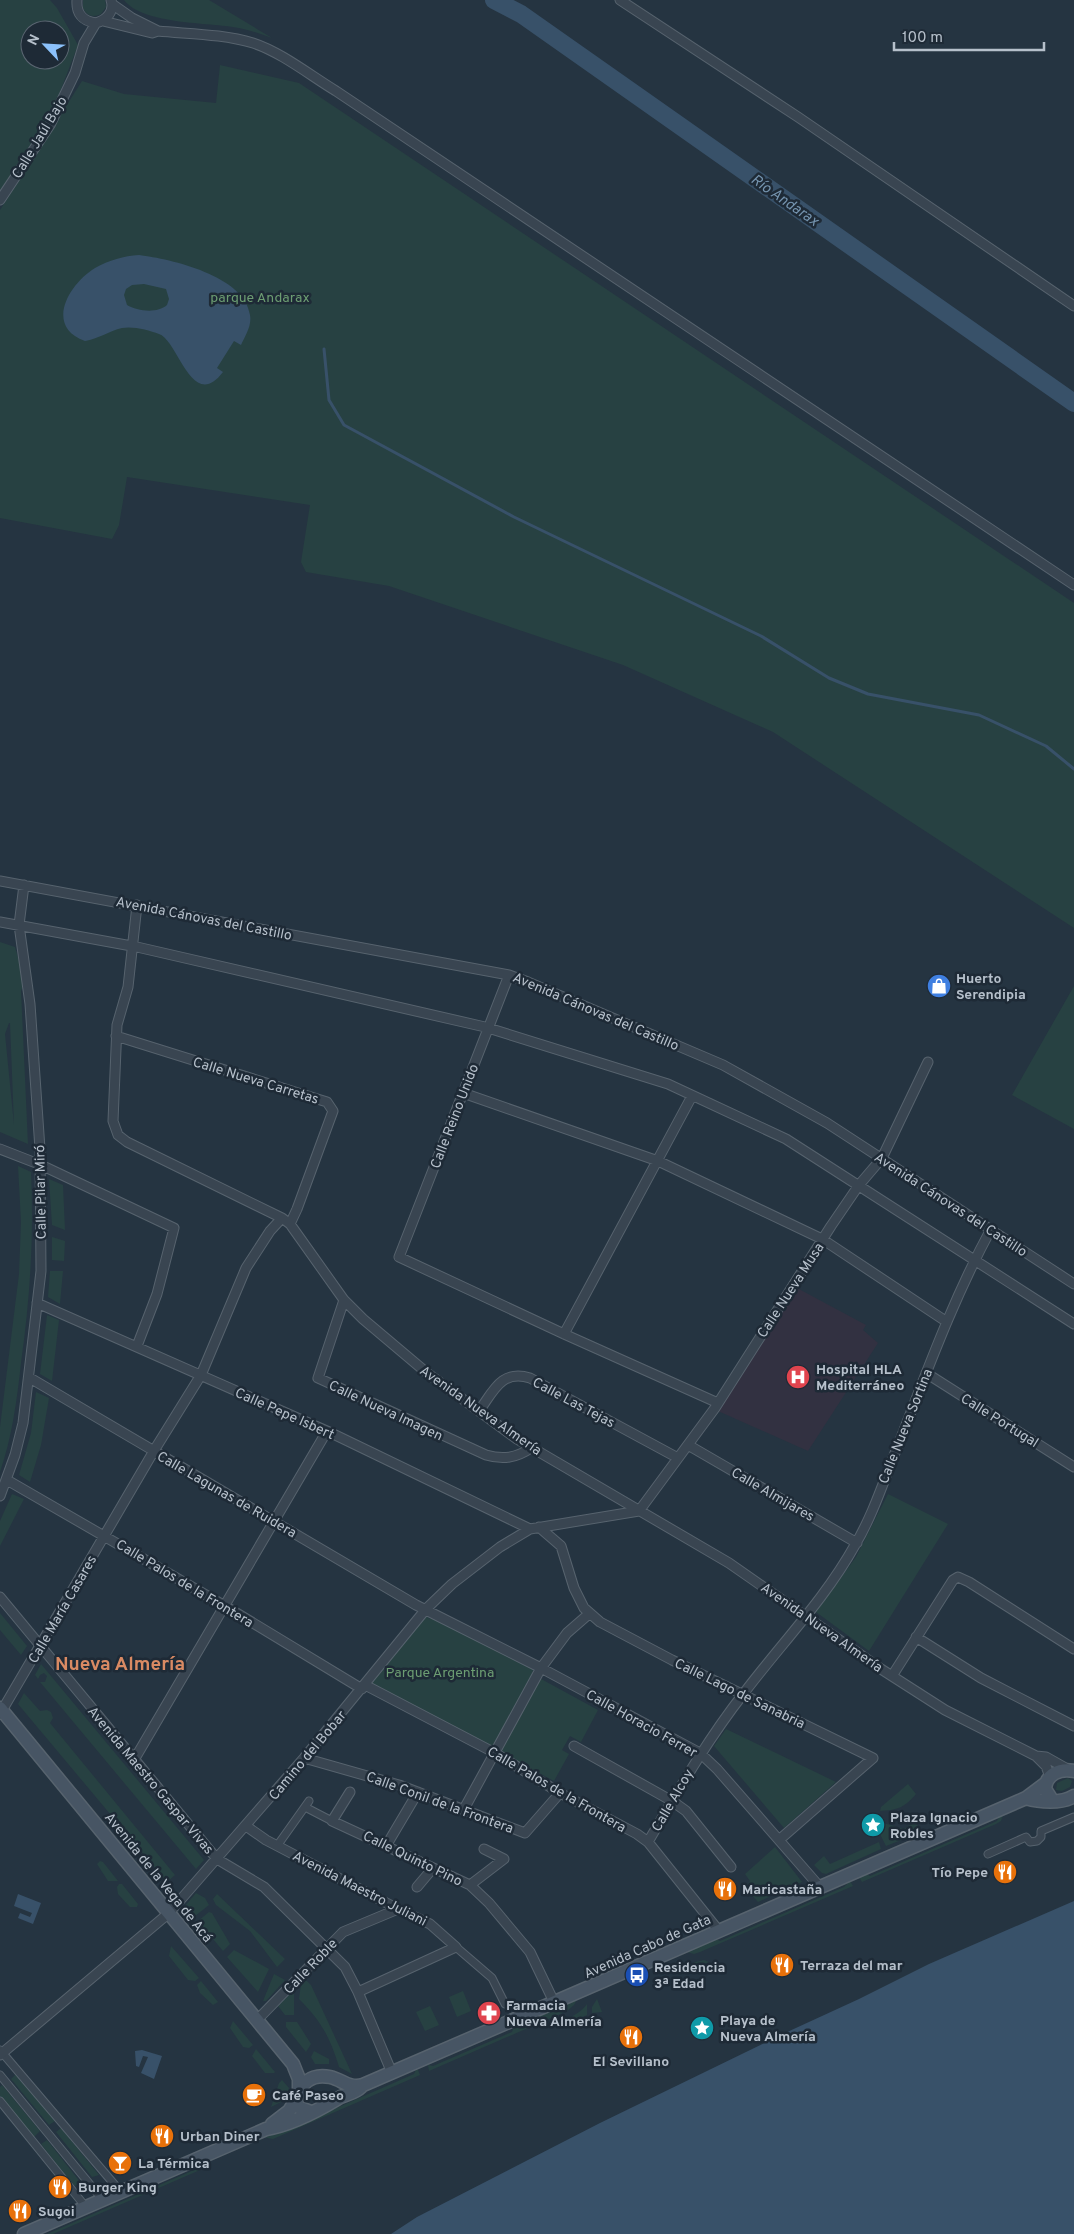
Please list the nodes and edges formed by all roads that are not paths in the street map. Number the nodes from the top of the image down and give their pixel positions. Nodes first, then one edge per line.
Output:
1 (70, 0) edge
2 (620, 0) edge
3 (112, 2) edge
4 (76, 4) edge
5 (84, 19) junction
6 (99, 22) junction
7 (158, 30) junction
8 (84, 43) junction
9 (0, 200) edge
10 (1074, 306) edge
11 (1074, 584) edge
12 (0, 881) edge
13 (24, 885) junction
14 (137, 905) junction
15 (0, 922) edge
16 (19, 925) junction
17 (133, 946) junction
18 (508, 975) junction
19 (488, 1028) junction
20 (116, 1036) junction
21 (928, 1062) dead end
22 (463, 1093) junction
23 (692, 1096) junction
24 (0, 1149) edge
25 (882, 1158) junction
26 (658, 1161) junction
27 (41, 1165) junction
28 (859, 1185) junction
29 (282, 1218) junction
30 (290, 1224) junction
31 (991, 1229) junction
32 (822, 1239) junction
33 (974, 1260) junction
34 (1074, 1284) edge
35 (344, 1300) junction
36 (38, 1303) junction
37 (947, 1322) junction
38 (1074, 1324) edge
39 (564, 1334) junction
40 (137, 1346) junction
41 (926, 1373) junction
42 (200, 1375) junction
43 (30, 1378) junction
44 (718, 1403) junction
45 (479, 1411) junction
46 (327, 1432) junction
47 (688, 1445) junction
48 (531, 1448) junction
49 (154, 1451) junction
50 (678, 1458) junction
51 (1074, 1467) edge
52 (7, 1480) junction
53 (0, 1496) edge
54 (639, 1511) junction
55 (274, 1522) junction
56 (535, 1528) junction
57 (105, 1536) junction
58 (857, 1543) junction
59 (0, 1597) edge
60 (225, 1606) junction
61 (426, 1609) junction
62 (590, 1613) junction
63 (806, 1615) junction
64 (916, 1637) junction
65 (41, 1646) junction
66 (1074, 1649) edge
67 (541, 1668) junction
68 (892, 1676) junction
69 (363, 1687) junction
70 (743, 1694) junction
71 (1, 1711) edge
72 (1074, 1726) edge
73 (574, 1746) dead end
74 (700, 1753) junction
75 (495, 1754) junction
76 (1036, 1756) junction
77 (304, 1758) junction
78 (134, 1760) junction
79 (1072, 1770) edge
80 (1048, 1780) junction
81 (350, 1792) dead end
82 (418, 1792) junction
83 (560, 1793) junction
84 (1074, 1796) edge
85 (1026, 1798) junction
86 (1052, 1800) junction
87 (672, 1801) junction
88 (464, 1809) junction
89 (1074, 1817) edge
90 (332, 1821) junction
91 (246, 1826) junction
92 (779, 1840) junction
93 (648, 1842) junction
94 (277, 1846) junction
95 (386, 1846) junction
96 (484, 1848) dead end
97 (988, 1854) dead end
98 (217, 1859) junction
99 (732, 1867) dead end
100 (433, 1868) junction
101 (470, 1885) junction
102 (819, 1886) junction
103 (417, 1887) dead end
104 (398, 1909) junction
105 (169, 1914) junction
106 (719, 1931) junction
107 (456, 1947) junction
108 (326, 1949) junction
109 (358, 1992) junction
110 (554, 2002) junction
111 (505, 2004) dead end
112 (257, 2020) junction
113 (1, 2053) edge
114 (294, 2065) junction
115 (392, 2073) junction
116 (0, 2075) edge
117 (320, 2077) junction
118 (338, 2081) junction
119 (363, 2085) junction
120 (297, 2096) junction
121 (338, 2098) junction
122 (0, 2101) edge
123 (311, 2112) junction
124 (266, 2129) junction
125 (120, 2191) junction
126 (102, 2199) junction
127 (85, 2206) junction
128 (24, 2234) edge

1 - 4 street
2 - 10 street
3 - 6 street, Calle Jaúl Bajo
3 - 7 street
4 - 5 street
5 - 6 street
5 - 8 street, Calle Jaúl Bajo
6 - 7 street
6 - 8 street, Calle Jaúl Bajo
7 - 11 street
8 - 9 street, Calle Jaúl Bajo
12 - 13 street, Avenida Cánovas del Castillo
13 - 14 street, Avenida Cánovas del Castillo
13 - 16 street, Calle Pilar Miró
14 - 17 street, Avenida Nueva Almería
14 - 18 street, Avenida Cánovas del Castillo
15 - 16 street
16 - 17 street
16 - 27 street, Calle Pilar Miró
17 - 19 street
17 - 20 street, Avenida Nueva Almería
18 - 19 street, Calle Reino Unido
18 - 25 street, Avenida Cánovas del Castillo
19 - 22 street, Calle Reino Unido
19 - 23 street
20 - 29 street, Avenida Nueva Almería
20 - 30 street, Calle Nueva Carretas
21 - 25 street, Calle Nueva Musa
22 - 26 street
22 - 39 street, Calle Reino Unido
23 - 26 street
23 - 28 street
24 - 27 street
25 - 28 street, Calle Nueva Musa
25 - 31 street, Avenida Cánovas del Castillo
26 - 32 street
26 - 39 street
27 - 36 street, Calle Pilar Miró
27 - 40 street
28 - 32 street, Calle Nueva Musa
28 - 33 street
29 - 30 street, Avenida Nueva Almería
29 - 42 street, Calle María Casares
30 - 35 street, Avenida Nueva Almería
31 - 33 street, Calle Nueva Sortina
31 - 34 street, Avenida Cánovas del Castillo
32 - 37 street
32 - 44 street, Calle Nueva Musa
33 - 37 street, Calle Nueva Sortina
33 - 38 street
35 - 45 street, Avenida Nueva Almería
35 - 48 street, Calle Nueva Imagen
36 - 40 street, Calle Pepe Isbert
36 - 43 street, Calle Pilar Miró
37 - 41 street, Calle Nueva Sortina
39 - 44 street
40 - 42 street, Calle Pepe Isbert
41 - 51 street, Calle Portugal
41 - 58 street, Calle Nueva Sortina
42 - 46 street, Calle Pepe Isbert
42 - 49 street, Calle María Casares
43 - 49 street, Calle Lagunas de Ruidera
43 - 52 street, Calle Pilar Miró
44 - 47 street, Calle Nueva Musa
45 - 48 street, Avenida Nueva Almería
45 - 50 street, Calle Las Tejas
46 - 55 street
46 - 56 street, Calle Pepe Isbert
47 - 50 street, Calle Nueva Musa
47 - 58 street, Calle Almijares
48 - 54 street, Avenida Nueva Almería
49 - 55 street, Calle Lagunas de Ruidera
49 - 57 street, Calle María Casares
50 - 54 street, Calle Nueva Musa
52 - 53 street, Calle Pilar Miró
52 - 57 street, Calle Palos de la Frontera
54 - 56 street, Camino del Bobar
54 - 63 street, Avenida Nueva Almería
55 - 60 street
55 - 61 street, Calle Lagunas de Ruidera
56 - 61 street, Camino del Bobar
56 - 62 street, Calle Lago de Sanabria
57 - 60 street, Calle Palos de la Frontera
57 - 65 street, Calle María Casares
58 - 63 street, Calle Nueva Sortina
59 - 65 street, Avenida Maestro Gaspar Vivas
60 - 69 street, Calle Palos de la Frontera
60 - 78 street
61 - 67 street, Calle Horacio Ferrer
61 - 69 street, Camino del Bobar
62 - 67 street
62 - 70 street, Calle Lago de Sanabria
63 - 68 street, Avenida Nueva Almería
63 - 70 street, Calle Alcoy
64 - 66 street
64 - 68 street
64 - 72 street
65 - 71 street, Calle María Casares
65 - 78 street, Avenida Maestro Gaspar Vivas
67 - 74 street, Calle Horacio Ferrer
67 - 75 street
68 - 76 street, Avenida Nueva Almería
69 - 75 street, Calle Palos de la Frontera
69 - 77 street, Camino del Bobar
70 - 74 street, Calle Alcoy
70 - 92 street, Calle Lago de Sanabria
71 - 105 main road, Avenida de la Vega de Acá
73 - 87 street
74 - 87 street, Calle Alcoy
74 - 92 street, Calle Horacio Ferrer
75 - 83 street, Calle Palos de la Frontera
75 - 88 street
76 - 79 street, Avenida Nueva Almería
76 - 80 street, Avenida Nueva Almería
77 - 82 street, Calle Conil de la Frontera
77 - 91 street, Camino del Bobar
78 - 98 street, Avenida Maestro Gaspar Vivas
79 - 80 main road, Avenida Cabo de Gata
80 - 85 main road, Avenida Cabo de Gata
80 - 86 main road
81 - 90 street
82 - 88 street, Calle Conil de la Frontera
82 - 95 street
83 - 88 street, Calle Conil de la Frontera
83 - 93 street, Calle Palos de la Frontera
84 - 86 main road, Avenida Cabo de Gata
85 - 86 main road, Avenida Cabo de Gata
85 - 102 main road, Avenida Cabo de Gata
87 - 93 street, Calle Alcoy
87 - 99 street
89 - 97 street
90 - 94 street, Calle Quinto Pino
90 - 95 street, Calle Quinto Pino
91 - 94 street, Avenida Maestro Juliani
91 - 98 street, Camino del Bobar
92 - 102 street, Calle Horacio Ferrer
93 - 106 street, Calle Palos de la Frontera
94 - 104 street, Avenida Maestro Juliani
95 - 100 street, Calle Quinto Pino
96 - 101 street
98 - 105 street, Camino del Bobar
98 - 108 street, Avenida Maestro Gaspar Vivas
100 - 101 street, Calle Quinto Pino
100 - 103 street
101 - 110 street, Calle Quinto Pino
102 - 106 main road, Avenida Cabo de Gata
104 - 107 street, Avenida Maestro Juliani
104 - 108 street, Calle Roble
105 - 112 main road, Avenida de la Vega de Acá
105 - 113 street, Camino del Bobar
106 - 110 main road, Avenida Cabo de Gata
107 - 109 street
107 - 111 street, Avenida Maestro Juliani
108 - 109 street, Avenida Maestro Gaspar Vivas
108 - 112 street, Calle Roble
109 - 115 street, Avenida Maestro Gaspar Vivas
110 - 115 main road, Avenida Cabo de Gata
112 - 114 main road, Avenida de la Vega de Acá
113 - 125 street
114 - 117 main road, Avenida de la Vega de Acá
114 - 120 main road, Avenida de la Vega de Acá
115 - 119 main road, Avenida Cabo de Gata
116 - 126 street
117 - 118 main road
117 - 120 main road
118 - 119 main road
118 - 121 main road
119 - 121 main road, Avenida Cabo de Gata
120 - 123 main road
120 - 124 main road, Avenida Cabo de Gata
121 - 123 main road, Avenida Cabo de Gata
122 - 127 street
123 - 124 main road, Avenida Cabo de Gata
124 - 125 main road, Avenida Cabo de Gata
125 - 126 main road, Avenida Cabo de Gata
126 - 127 main road, Avenida Cabo de Gata
127 - 128 main road, Avenida Cabo de Gata

